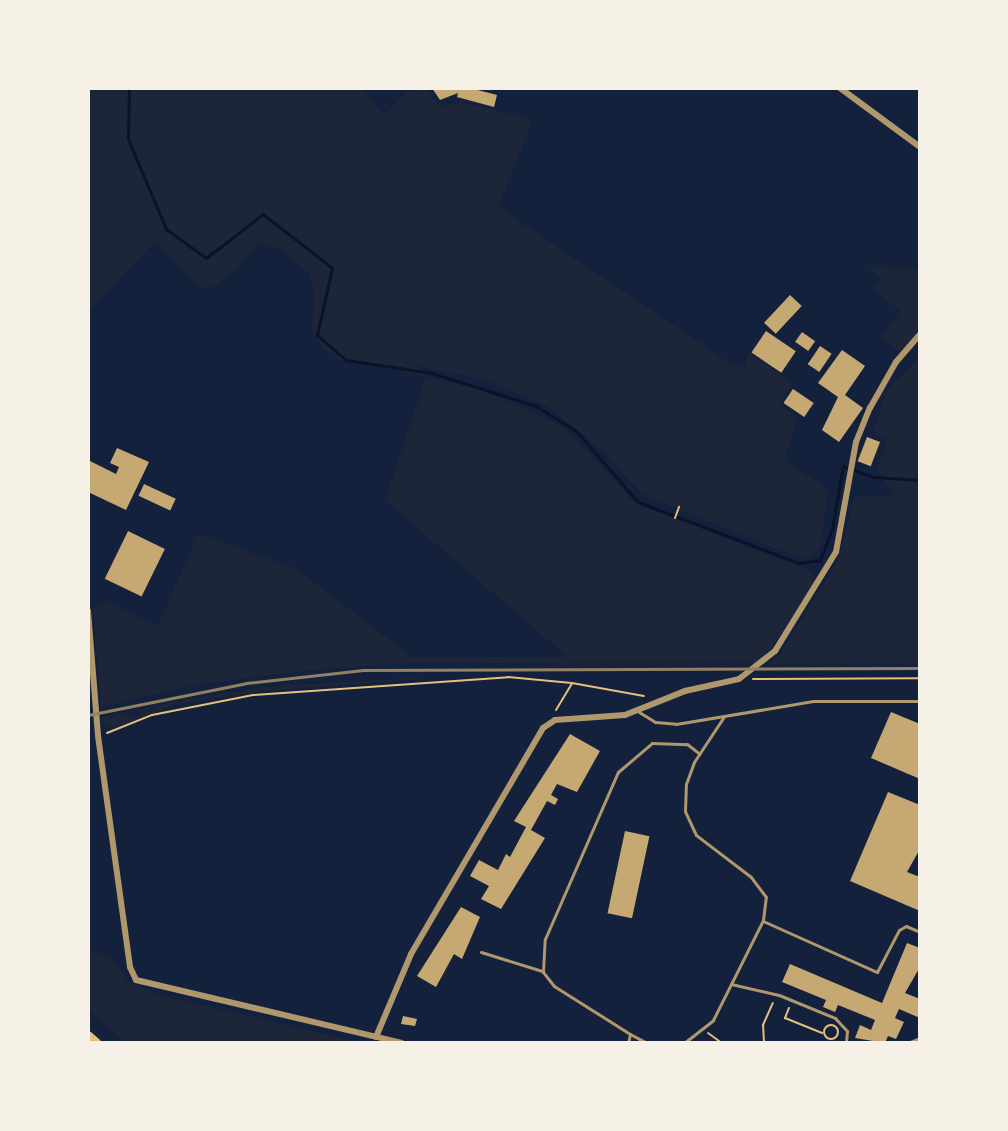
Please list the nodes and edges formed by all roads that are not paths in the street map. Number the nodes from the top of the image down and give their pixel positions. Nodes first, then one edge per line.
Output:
1 (840, 88) edge
2 (920, 147) edge
3 (920, 334) edge
4 (88, 611) edge
5 (920, 701) edge
6 (639, 712) junction
7 (723, 718) junction
8 (700, 754) junction
9 (763, 920) junction
10 (920, 932) edge
11 (481, 952) dead end
12 (543, 972) junction
13 (731, 984) junction
14 (630, 1034) junction
15 (88, 1036) edge
16 (376, 1037) junction
17 (920, 1038) edge
18 (96, 1043) edge
19 (402, 1043) edge
20 (628, 1043) edge
21 (647, 1043) edge
22 (684, 1043) edge
23 (846, 1043) edge
24 (908, 1043) edge

1 - 2 street
3 - 6 street
4 - 16 street
5 - 7 lane
6 - 7 lane
6 - 16 street
7 - 8 lane
8 - 9 lane
8 - 12 lane
9 - 10 lane
9 - 13 lane
11 - 12 lane
12 - 14 lane
13 - 22 lane
13 - 23 lane
14 - 20 lane
14 - 21 lane
15 - 18 highway
16 - 19 street
17 - 24 lane

